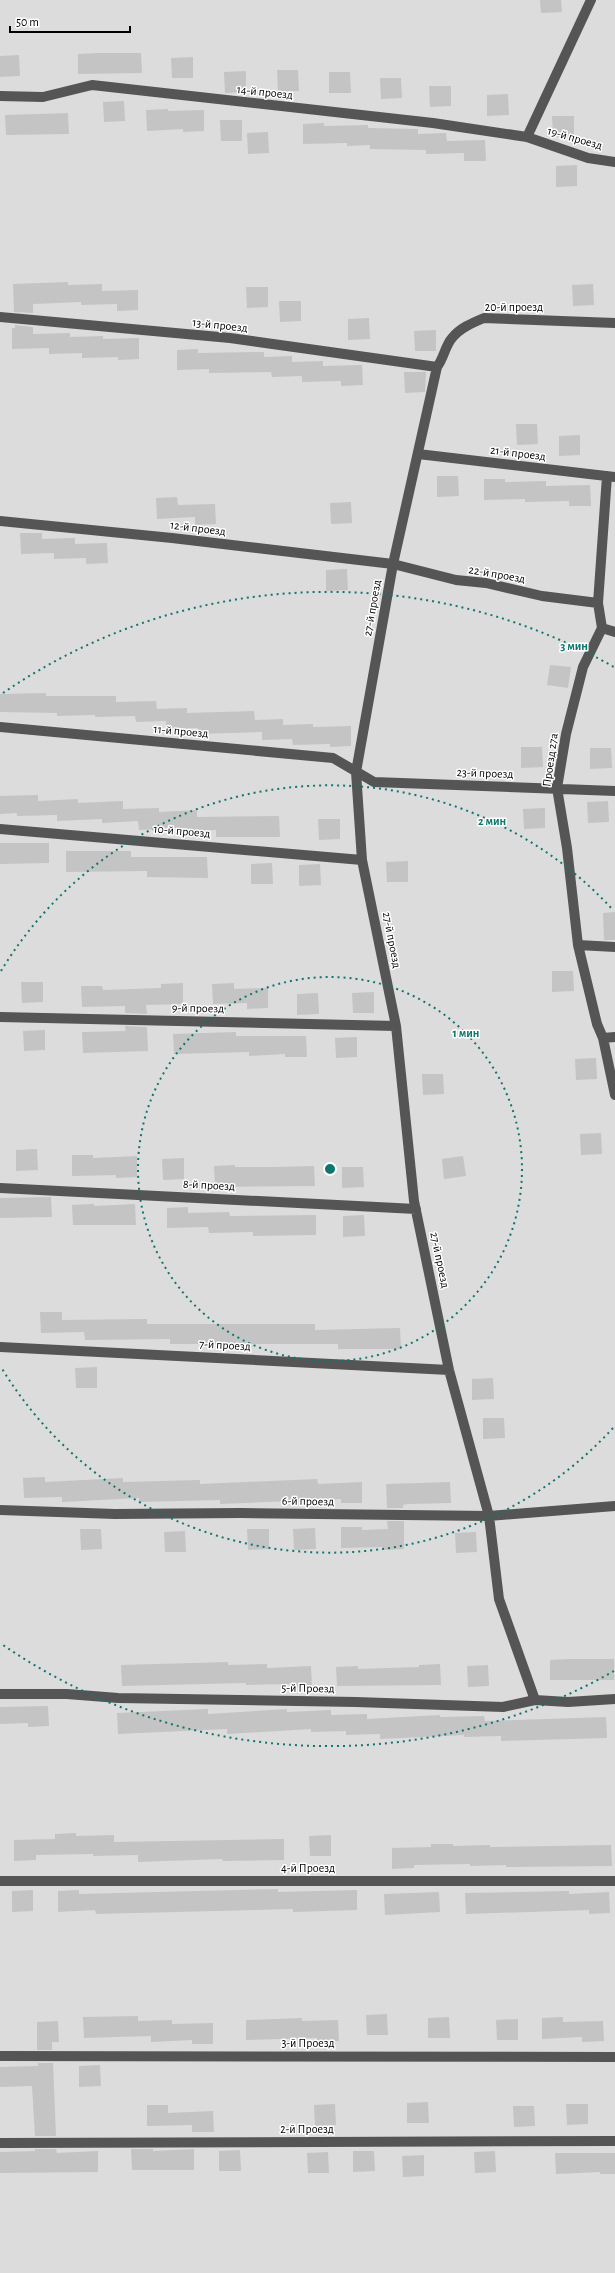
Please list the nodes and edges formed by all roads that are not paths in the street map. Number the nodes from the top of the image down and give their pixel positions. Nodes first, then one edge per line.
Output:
1 (591, 0) edge
2 (0, 96) edge
3 (527, 137) junction
4 (615, 162) edge
5 (0, 317) edge
6 (615, 323) edge
7 (437, 367) junction
8 (418, 454) junction
9 (611, 477) edge
10 (0, 521) edge
11 (393, 564) junction
12 (598, 603) junction
13 (602, 628) junction
14 (615, 632) edge
15 (0, 727) edge
16 (356, 772) junction
17 (557, 788) junction
18 (615, 790) edge
19 (0, 830) edge
20 (362, 860) junction
21 (578, 945) junction
22 (615, 947) edge
23 (0, 1017) edge
24 (396, 1026) junction
25 (615, 1037) edge
26 (604, 1038) junction
27 (615, 1095) edge
28 (0, 1188) edge
29 (416, 1209) junction
30 (0, 1347) edge
31 (449, 1370) junction
32 (615, 1506) edge
33 (0, 1510) edge
34 (489, 1516) junction
35 (0, 1694) edge
36 (615, 1699) edge
37 (535, 1700) junction
38 (0, 1881) edge
39 (615, 1881) edge
40 (0, 2056) edge
41 (615, 2057) edge
42 (615, 2141) edge
43 (0, 2143) edge

1 - 3 street
2 - 3 street, 14-й проезд
3 - 4 street, 19-й проезд
5 - 7 street, 13-й проезд
6 - 7 street, 20-й проезд
7 - 8 street, 27-й проезд
8 - 9 street, 21-й проезд
8 - 11 street, 27-й проезд
9 - 12 street
10 - 11 street, 12-й проезд
11 - 12 street, 22-й проезд
11 - 16 street, 27-й проезд
12 - 13 street
13 - 14 street
13 - 17 street, Проезд 27а
15 - 16 street, 11-й проезд
16 - 17 street, 23-й проезд
16 - 20 street, 27-й проезд
17 - 18 street, 23-й проезд
17 - 21 street, Проезд 27а
19 - 20 street, 10-й проезд
20 - 24 street, 27-й проезд
21 - 22 street
21 - 26 street, Проезд 27а
23 - 24 street, 9-й проезд
24 - 29 street, 27-й проезд
25 - 26 street
26 - 27 street, Проезд 27а
28 - 29 street, 8-й проезд
29 - 31 street, 27-й проезд
30 - 31 street, 7-й проезд
31 - 34 street, 27-й проезд
32 - 34 street, 6-й проезд
33 - 34 street, 6-й проезд
34 - 37 street, 27-й проезд
35 - 37 street, 5-й Проезд
36 - 37 street, 5-й Проезд
38 - 39 street, 4-й Проезд
40 - 41 street, 3-й Проезд
42 - 43 street, 2-й Проезд

